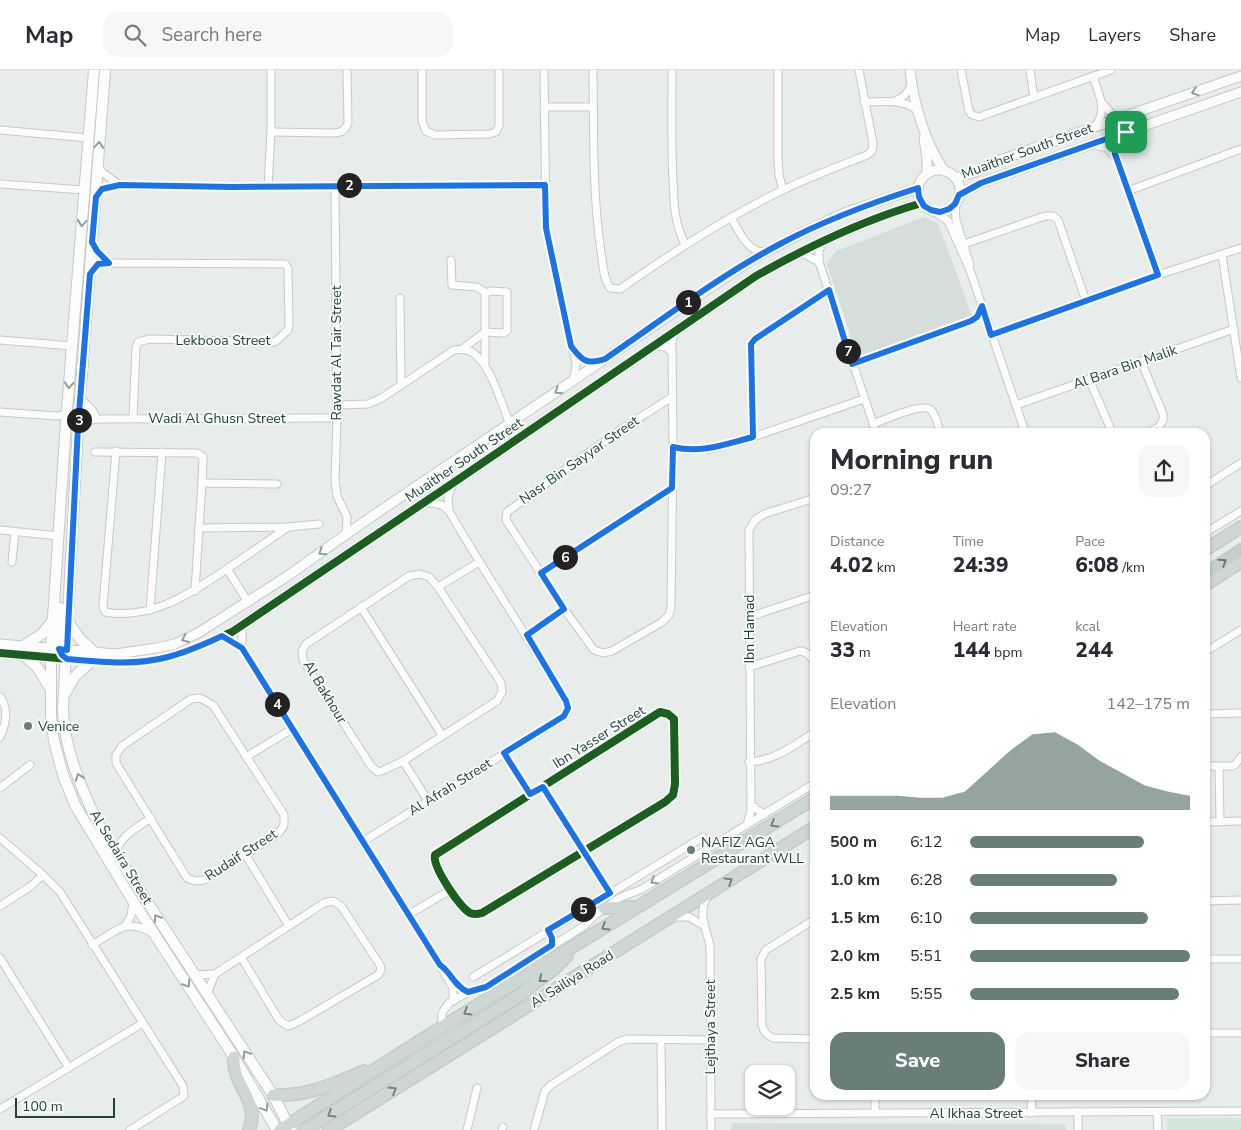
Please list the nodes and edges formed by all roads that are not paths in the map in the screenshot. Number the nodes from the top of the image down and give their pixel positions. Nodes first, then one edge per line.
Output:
1 (94, 70) edge
2 (105, 70) edge
3 (271, 70) edge
4 (347, 70) edge
5 (422, 70) edge
6 (499, 70) edge
7 (544, 70) edge
8 (593, 70) edge
9 (672, 70) edge
10 (778, 70) edge
11 (859, 70) edge
12 (910, 70) edge
13 (961, 70) edge
14 (1030, 70) edge
15 (1111, 70) edge
16 (1093, 76) junction
17 (1241, 76) edge
18 (911, 82) junction
19 (1241, 92) edge
20 (1034, 98) junction
21 (893, 101) junction
22 (864, 102) junction
23 (1102, 103) junction
24 (544, 107) junction
25 (593, 107) junction
26 (917, 110) junction
27 (1119, 118) junction
28 (1096, 126) junction
29 (923, 128) junction
30 (0, 130) edge
31 (271, 132) junction
32 (1126, 132) junction
33 (88, 138) junction
34 (1091, 144) junction
35 (1241, 149) edge
36 (1116, 158) junction
37 (98, 165) junction
38 (944, 170) junction
39 (927, 174) junction
40 (955, 178) junction
41 (0, 184) edge
42 (120, 185) junction
43 (336, 185) junction
44 (545, 185) junction
45 (268, 187) junction
46 (918, 188) junction
47 (84, 190) junction
48 (783, 190) junction
49 (1128, 191) junction
50 (959, 195) junction
51 (96, 197) junction
52 (922, 203) junction
53 (955, 204) junction
54 (935, 212) junction
55 (731, 218) junction
56 (826, 239) junction
57 (92, 242) junction
58 (747, 243) junction
59 (685, 244) junction
60 (964, 244) junction
61 (1241, 248) edge
62 (766, 252) junction
63 (796, 253) junction
64 (1222, 255) junction
65 (451, 260) dead end
66 (819, 262) junction
67 (109, 263) junction
68 (746, 264) junction
69 (970, 270) junction
70 (90, 274) junction
71 (1158, 275) junction
72 (829, 290) junction
73 (486, 292) junction
74 (400, 298) dead end
75 (1086, 301) junction
76 (982, 306) junction
77 (1234, 329) junction
78 (485, 332) junction
79 (674, 332) junction
80 (991, 335) junction
81 (0, 340) edge
82 (72, 346) junction
83 (571, 346) junction
84 (654, 346) junction
85 (462, 349) junction
86 (672, 353) junction
87 (605, 359) junction
88 (1141, 361) junction
89 (485, 363) junction
90 (852, 364) junction
91 (1241, 378) edge
92 (1089, 380) junction
93 (572, 381) junction
94 (401, 385) junction
95 (672, 397) junction
96 (81, 399) junction
97 (864, 399) junction
98 (1016, 405) junction
99 (337, 406) junction
100 (0, 412) edge
101 (63, 417) junction
102 (97, 418) junction
103 (133, 418) junction
104 (337, 418) junction
105 (510, 424) junction
106 (873, 424) junction
107 (78, 426) junction
108 (874, 428) edge
109 (938, 428) edge
110 (1024, 428) edge
111 (1110, 428) edge
112 (1157, 428) edge
113 (753, 437) junction
114 (673, 447) junction
115 (116, 451) junction
116 (95, 452) dead end
117 (162, 452) junction
118 (1241, 463) edge
119 (202, 483) junction
120 (453, 483) junction
121 (1210, 483) edge
122 (277, 484) dead end
123 (672, 488) junction
124 (810, 500) edge
125 (425, 502) junction
126 (449, 511) junction
127 (1241, 511) edge
128 (347, 517) junction
129 (368, 520) junction
130 (319, 524) dead end
131 (1241, 527) edge
132 (199, 528) junction
133 (288, 528) junction
134 (0, 530) edge
135 (1210, 530) edge
136 (15, 532) junction
137 (346, 535) junction
138 (59, 536) junction
139 (1210, 547) edge
140 (1241, 550) edge
141 (12, 562) dead end
142 (479, 562) junction
143 (1241, 562) edge
144 (227, 569) junction
145 (1210, 571) edge
146 (541, 573) junction
147 (56, 581) junction
148 (1210, 581) edge
149 (438, 587) junction
150 (195, 590) junction
151 (810, 597) edge
152 (248, 602) junction
153 (361, 607) junction
154 (564, 609) junction
155 (150, 610) junction
156 (749, 617) junction
157 (53, 619) junction
158 (68, 622) junction
159 (242, 626) junction
160 (1240, 632) edge
161 (527, 635) junction
162 (222, 636) junction
163 (0, 644) edge
164 (242, 648) junction
165 (1210, 649) edge
166 (23, 651) junction
167 (0, 653) edge
168 (59, 653) junction
169 (810, 655) edge
170 (93, 657) junction
171 (749, 667) junction
172 (51, 693) junction
173 (0, 697) edge
174 (64, 698) junction
175 (63, 710) junction
176 (1241, 713) edge
177 (1210, 714) edge
178 (292, 729) junction
179 (442, 735) junction
180 (810, 735) edge
181 (0, 737) edge
182 (504, 753) junction
183 (246, 757) junction
184 (1241, 757) edge
185 (403, 761) junction
186 (749, 762) junction
187 (30, 765) dead end
188 (1210, 766) edge
189 (1219, 767) junction
190 (810, 786) edge
191 (543, 787) junction
192 (0, 788) edge
193 (530, 794) junction
194 (428, 801) junction
195 (810, 801) edge
196 (750, 804) junction
197 (765, 814) junction
198 (151, 818) junction
199 (1241, 821) edge
200 (1210, 822) edge
201 (1220, 822) junction
202 (746, 826) junction
203 (810, 829) edge
204 (125, 836) junction
205 (702, 836) dead end
206 (106, 837) junction
207 (0, 838) edge
208 (362, 842) junction
209 (584, 850) junction
210 (116, 854) junction
211 (245, 854) junction
212 (666, 859) junction
213 (678, 867) junction
214 (668, 873) junction
215 (43, 875) junction
216 (450, 890) junction
217 (610, 893) junction
218 (709, 893) junction
219 (1241, 900) edge
220 (133, 901) junction
221 (1210, 901) edge
222 (0, 906) edge
223 (637, 907) junction
224 (604, 908) junction
225 (408, 916) junction
226 (673, 917) junction
227 (810, 922) edge
228 (703, 925) junction
229 (124, 926) junction
230 (289, 926) junction
231 (550, 930) junction
232 (155, 935) junction
233 (563, 939) junction
234 (92, 945) junction
235 (552, 945) junction
236 (576, 945) junction
237 (241, 957) junction
238 (0, 958) edge
239 (1210, 959) edge
240 (1241, 959) edge
241 (440, 965) junction
242 (215, 974) junction
243 (194, 975) junction
244 (473, 977) dead end
245 (468, 992) junction
246 (207, 994) junction
247 (453, 1001) junction
248 (143, 1023) junction
249 (442, 1028) junction
250 (1210, 1033) edge
251 (1241, 1033) edge
252 (810, 1039) edge
253 (661, 1040) junction
254 (710, 1040) junction
255 (397, 1056) junction
256 (234, 1057) junction
257 (69, 1068) junction
258 (477, 1088) dead end
259 (273, 1095) junction
260 (875, 1100) edge
261 (1032, 1100) edge
262 (0, 1109) edge
263 (1241, 1111) edge
264 (1031, 1112) junction
265 (1078, 1112) junction
266 (1158, 1112) junction
267 (875, 1113) junction
268 (711, 1114) junction
269 (352, 1116) junction
270 (285, 1129) edge
271 (130, 1130) edge
272 (249, 1130) edge
273 (305, 1130) edge
274 (329, 1130) edge
275 (341, 1130) edge
276 (466, 1130) edge
277 (534, 1130) edge
278 (662, 1130) edge
279 (711, 1130) edge
280 (1078, 1130) edge
281 (1158, 1130) edge

1 - 33 main road, Al Sedaira Street
37 -> 2 main road, Al Sedaira Street
3 - 31 street
4 - 31 street
5 - 6 street
7 - 24 street
8 - 25 street
9 - 59 street
10 - 48 street
11 - 22 street
12 - 18 street
13 - 20 street
14 - 20 street
15 - 16 street
16 - 20 street
16 - 23 street
17 -> 27 street, Muaither South Street
18 - 21 street
18 - 26 street
19 - 32 street, Muaither South Street
21 - 22 street
21 - 26 street
22 - 48 street
23 - 27 street
23 - 28 street
24 - 25 street
24 - 44 street
25 - 59 street
26 - 29 street
27 - 28 street, Muaither South Street
28 - 40 street, Muaither South Street
29 - 38 street
29 - 39 street
30 - 33 street
31 - 45 street
32 - 34 street, Muaither South Street
32 - 36 street
33 - 47 main road, Al Sedaira Street
34 - 36 street
34 - 50 street, Muaither South Street
35 - 49 street
36 - 49 street
37 - 42 street
37 - 51 main road, Al Sedaira Street
38 - 39 street
38 - 40 street
39 - 46 street
40 - 50 street
41 - 47 street
42 - 45 street
42 - 51 street
43 - 44 street
43 - 45 street
43 - 99 street, Rawdat Al Tair Street
44 - 83 street
46 - 52 street
46 - 62 street, Muaither South Street
47 -> 82 main road, Al Sedaira Street
48 - 55 street
49 - 71 street
50 - 53 street
51 - 57 main road, Al Sedaira Street
52 - 54 street
52 - 56 street, Muaither South Street
53 - 54 street
53 - 60 street
54 - 69 street
55 - 58 street
55 - 59 street
56 - 63 street, Muaither South Street
56 - 66 street
57 - 67 street
57 - 70 main road, Al Sedaira Street
58 - 62 street
58 - 68 street
60 - 69 street
60 - 75 street
61 - 64 street
62 - 68 street, Muaither South Street
63 - 66 street
63 - 79 street, Muaither South Street
64 - 71 street
64 - 77 street
65 - 73 street
66 - 72 street
67 - 70 street
67 - 103 street, Lekbooa Street
68 - 87 street, Muaither South Street
69 - 76 street
70 - 96 main road, Al Sedaira Street
71 - 75 street
72 - 90 street
72 - 113 street
73 - 78 street
73 - 78 street
74 - 94 street
75 - 80 street
76 - 80 street
76 - 90 street
77 - 88 street, Al Bara Bin Malik
77 - 91 street
78 - 85 street
78 - 89 street
79 - 84 street, Muaither South Street
79 - 86 street, Nasr Bin Sayyar Street
80 - 98 street
81 - 82 street
82 -> 101 main road, Al Sedaira Street
83 - 87 street
83 - 93 street
84 - 86 street
84 - 120 street, Muaither South Street
85 - 89 street
85 - 94 street
86 - 95 street, Nasr Bin Sayyar Street
87 - 93 street, Muaither South Street
88 - 92 street, Al Bara Bin Malik
88 - 112 street
89 - 105 street
90 - 97 street
92 - 98 street, Al Bara Bin Malik
92 - 111 street
93 -> 105 street, Muaither South Street
94 - 99 street
95 - 114 street, Nasr Bin Sayyar Street
95 - 146 street, Nasr Bin Sayyar Street
96 - 102 street
96 - 107 main road, Al Sedaira Street
97 - 106 street
97 - 113 street
98 - 110 street
99 - 104 street, Rawdat Al Tair Street
100 - 101 street
101 - 138 main road, Al Sedaira Street
102 - 103 street, Wadi Al Ghusn Street
102 - 107 street, Wadi Al Ghusn Street
103 - 104 street, Wadi Al Ghusn Street
104 - 128 street, Rawdat Al Tair Street
105 - 129 street, Muaither South Street
106 - 108 street
106 - 109 street
107 - 158 main road, Al Sedaira Street
113 - 114 street
114 - 123 street, Nasr Bin Sayyar Street
115 - 116 street
115 - 117 street
115 - 155 street
117 - 119 street
117 - 155 street
118 - 121 street
119 - 122 street
119 - 132 street
120 - 125 street, Muaither South Street
120 - 126 street
123 - 146 street
123 - 154 street, Nasr Bin Sayyar Street
124 - 156 street, Ibn Hamad
125 - 126 street
125 - 159 street, Muaither South Street
126 - 142 street, Al Afrah Street
127 - 135 street
128 - 129 street
128 - 137 street, Rawdat Al Tair Street
129 - 137 street, Muaither South Street
130 - 133 street
131 - 139 main road
132 - 133 street
132 - 150 street
133 - 144 street
134 - 136 street
136 - 138 street
136 - 141 street
137 -> 152 street, Muaither South Street
138 - 147 main road, Al Sedaira Street
145 -> 140 highway
142 - 149 street
142 - 161 street, Al Afrah Street
143 - 148 main road
144 - 150 street
144 - 152 street
146 - 154 street, Nasr Bin Sayyar Street
147 - 157 main road, Al Sedaira Street
147 - 168 main road
149 - 153 street, Al Bakhour
149 - 179 street, Al Bakhour
150 - 155 street
151 - 156 street
152 -> 170 street, Muaither South Street
153 - 179 street
153 - 185 street, Al Bakhour
154 - 161 street
156 - 171 street, Ibn Hamad
157 - 166 main road
157 - 168 main road, Al Sedaira Street
158 - 168 main road, Al Sedaira Street
158 - 170 main road
159 - 162 street, Muaither South Street
159 - 164 street
160 - 165 street
161 - 182 street, Al Afrah Street
162 - 164 street
162 - 170 street, Muaither South Street
163 - 166 street, Muaither South Street
164 - 178 street
166 - 167 street, Muaither South Street
166 - 168 street, Muaither South Street
166 - 172 main road
168 - 170 street, Muaither South Street
168 - 172 main road, Al Sedaira Street
168 - 174 main road, Al Sedaira Street
168 - 175 main road
169 - 171 street
170 - 174 main road
171 - 186 street, Ibn Hamad
172 - 220 main road, Al Sedaira Street
173 - 181 street
174 - 175 main road, Al Sedaira Street
206 -> 175 main road, Al Sedaira Street
176 - 177 street
178 - 183 street
178 - 208 street
179 - 185 street, Al Bakhour
180 - 186 street
182 - 193 street
182 - 194 street, Al Afrah Street
183 - 198 street, Rudaif Street
183 - 211 street, Rudaif Street
184 - 189 street
185 - 194 street
186 - 196 street, Ibn Hamad
187 - 192 street
188 - 189 street
189 - 201 street
190 - 197 street
191 - 193 street, Ibn Yasser Street
191 - 209 street
191 - 209 street, Ibn Yasser Street
193 - 216 street, Ibn Yasser Street
194 - 208 street, Al Afrah Street
195 -> 223 main road, Al Sailiya Road
196 - 197 street
196 - 202 street, Ibn Hamad
197 - 202 street
198 - 204 street
198 - 211 street, Rudaif Street
199 - 201 street
200 - 201 street
202 - 213 street
218 -> 203 main road, Al Sailiya Road
204 - 206 street
204 - 210 street
205 - 212 street
206 - 210 main road, Al Sedaira Street
207 - 215 street
208 - 225 street
209 - 216 street, Ibn Yasser Street
209 - 217 street
243 -> 210 main road, Al Sedaira Street
211 - 230 street
212 - 213 street
212 - 214 street
212 - 217 street
213 - 214 street
214 -> 224 street
215 - 222 street
215 - 234 street
216 - 225 street
217 - 231 street
218 - 226 main road, Al Sailiya Road
218 - 228 street, Lejthaya Street
219 - 221 street
220 - 229 street
220 - 232 main road, Al Sedaira Street
223 - 224 main road
223 -> 236 main road, Al Sailiya Road
224 - 233 street
225 - 241 street
226 - 228 street
269 -> 226 main road, Al Sailiya Road
227 - 252 street
228 - 254 street, Lejthaya Street
229 - 232 street
229 - 234 street
230 - 237 street
230 - 237 street
231 - 233 street
231 - 235 street
231 - 244 street
232 -> 256 main road, Al Sedaira Street
233 - 235 street
234 - 248 street
235 - 245 street
236 -> 249 main road, Al Sailiya Road
236 -> 273 main road
237 - 242 street
238 - 257 street
239 - 240 street
241 - 245 street
241 - 247 street
242 - 243 street
242 - 246 street
243 - 246 main road, Al Sedaira Street
245 - 247 street
259 -> 246 main road, Al Sedaira Street
247 - 249 street
248 - 257 street
248 - 271 street
249 - 255 main road, Al Sailiya Road
250 - 251 street
253 - 254 street
253 - 277 street
253 - 278 street
254 - 268 street, Lejthaya Street
255 - 259 main road
255 - 270 main road, Al Sailiya Road
256 -> 270 main road, Al Sedaira Street
256 - 272 main road
257 - 262 street
258 - 276 street
259 - 270 main road, Al Sedaira Street
260 - 267 street
261 - 264 street
263 - 266 street, Al Ikhaa Street
264 - 265 street, Al Ikhaa Street
264 - 267 street, Al Ikhaa Street
265 - 266 street, Al Ikhaa Street
265 - 280 street
266 - 281 street
267 - 268 street, Al Ikhaa Street
268 - 279 street, Lejthaya Street
269 - 274 main road, Al Sailiya Road
269 - 275 main road

